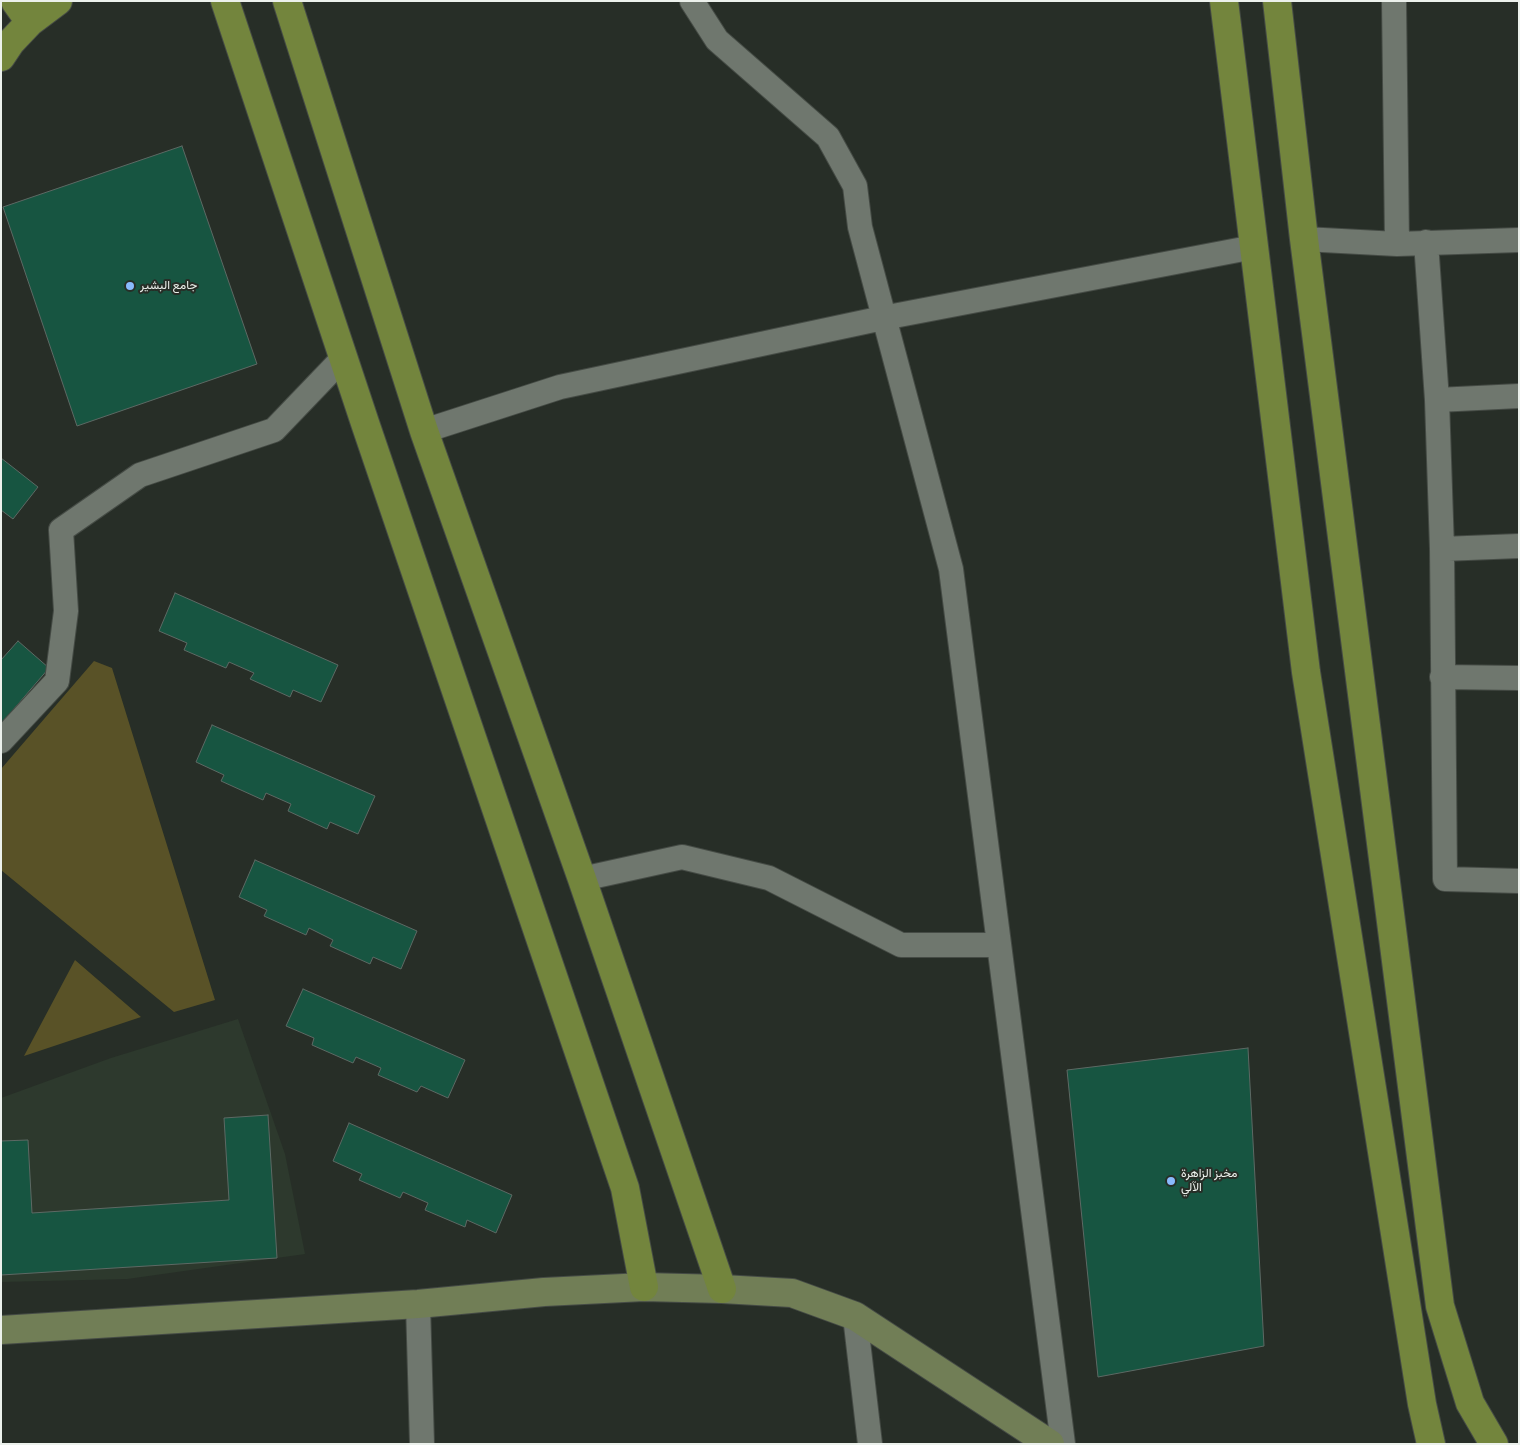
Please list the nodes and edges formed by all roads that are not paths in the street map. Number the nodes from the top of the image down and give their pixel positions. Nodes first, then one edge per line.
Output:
1 (58, 1) edge
2 (225, 1) edge
3 (287, 1) edge
4 (692, 1) edge
5 (1224, 1) edge
6 (1277, 1) edge
7 (1394, 1) edge
8 (22, 12) edge
9 (1, 57) edge
10 (1304, 239) junction
11 (1519, 240) edge
12 (1426, 242) junction
13 (1397, 244) junction
14 (1254, 248) junction
15 (883, 318) junction
16 (343, 358) junction
17 (1519, 396) edge
18 (1437, 400) junction
19 (424, 431) junction
20 (1519, 546) edge
21 (1442, 549) junction
22 (1442, 677) junction
23 (1519, 678) edge
24 (1, 741) edge
25 (582, 879) junction
26 (1519, 881) edge
27 (999, 945) junction
28 (644, 1287) junction
29 (722, 1289) junction
30 (418, 1304) junction
31 (855, 1316) junction
32 (1, 1330) edge
33 (422, 1444) edge
34 (870, 1444) edge
35 (1050, 1444) edge
36 (1063, 1444) edge
37 (1431, 1444) edge
38 (1494, 1444) edge

1 - 8 main road
2 - 16 main road
3 - 19 main road
4 - 15 street
5 - 14 main road
6 - 10 main road
7 - 13 street
8 - 9 main road
10 - 13 street
10 - 38 main road
11 - 12 street
12 - 13 street
12 - 18 street
14 - 15 street
14 - 37 main road
15 - 19 street
15 - 27 street
16 - 24 street
16 - 28 main road
17 - 18 street
18 - 21 street
19 - 25 main road
20 - 21 street
21 - 22 street
22 - 23 street
22 - 26 street
25 - 27 street
25 - 29 main road
27 - 36 street
28 - 29 main road
28 - 30 main road
29 - 31 main road
30 - 32 main road
30 - 33 street
31 - 34 street
31 - 35 main road

